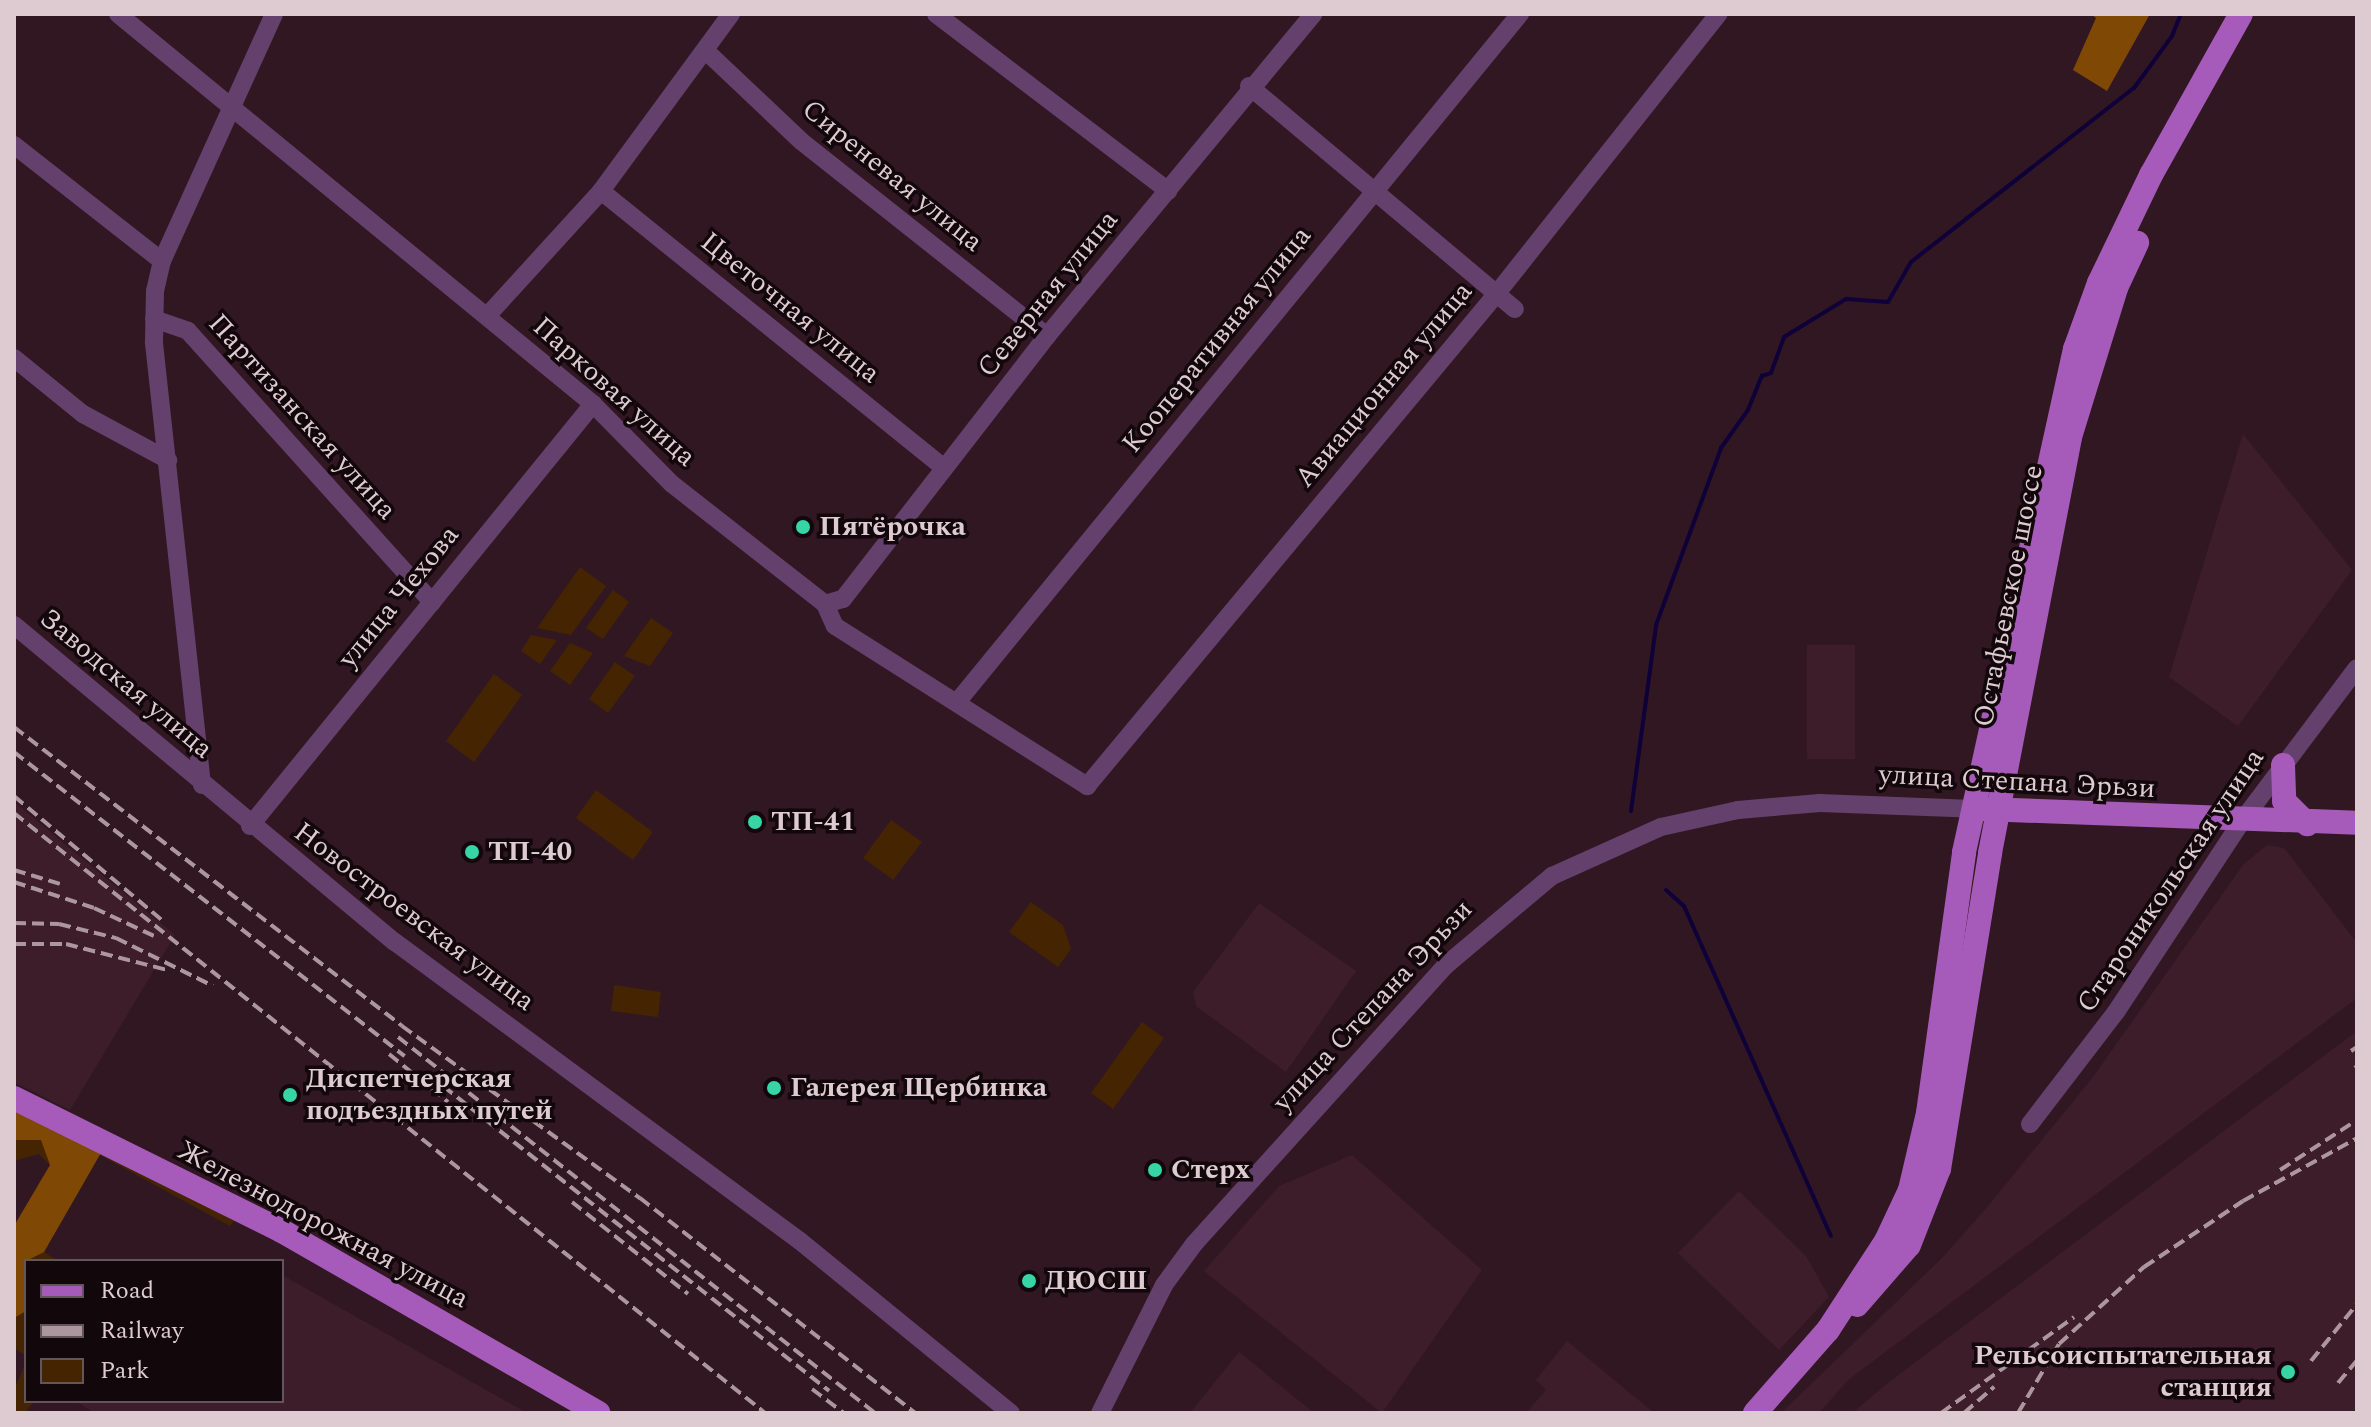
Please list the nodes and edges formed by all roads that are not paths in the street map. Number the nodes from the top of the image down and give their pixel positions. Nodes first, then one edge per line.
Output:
1 (118, 14) edge
2 (274, 14) edge
3 (731, 14) edge
4 (936, 14) edge
5 (1313, 14) edge
6 (1520, 14) edge
7 (1718, 14) edge
8 (2241, 14) edge
9 (2259, 14) edge
10 (707, 52) junction
11 (1249, 86) junction
12 (234, 106) junction
13 (14, 145) edge
14 (601, 191) junction
15 (1168, 191) junction
16 (1375, 192) junction
17 (162, 261) junction
18 (1498, 292) junction
19 (1515, 309) dead end
20 (487, 316) junction
21 (154, 319) junction
22 (1047, 336) junction
23 (14, 358) edge
24 (593, 404) junction
25 (168, 460) junction
26 (944, 468) junction
27 (432, 602) junction
28 (825, 604) junction
29 (14, 625) edge
30 (2357, 668) edge
31 (958, 701) junction
32 (2283, 765) junction
33 (202, 785) junction
34 (1087, 786) joint
35 (1973, 809) junction
36 (1998, 810) junction
37 (2242, 821) junction
38 (2357, 823) edge
39 (2307, 824) junction
40 (250, 826) junction
41 (14, 1098) edge
42 (2030, 1124) dead end
43 (1828, 1330) junction
44 (598, 1413) edge
45 (1011, 1413) edge
46 (1100, 1413) edge
47 (1755, 1413) edge

1 - 12 street, Парковая улица
2 - 12 street
3 - 10 street
4 - 15 street
5 - 11 street, Северная улица
6 - 16 street, Кооперативная улица
7 - 18 street, Авиационная улица
8 - 35 main road, Остафьевское шоссе
9 - 36 main road, Остафьевское шоссе
10 - 14 street
10 - 22 street, Сиреневая улица
11 - 15 street, Северная улица
11 - 16 street
12 - 17 street
12 - 20 street, Парковая улица
13 - 17 street
14 - 20 street
14 - 26 street, Цветочная улица
15 - 22 street, Северная улица
16 - 18 street
16 - 31 street, Кооперативная улица
17 - 21 street
18 - 19 street
18 - 34 street, Авиационная улица
20 - 24 street, Парковая улица
21 - 25 street
21 - 27 street, Партизанская улица
22 - 26 street, Северная улица
23 - 25 street
24 - 27 street, улица Чехова
24 - 28 street, Парковая улица
25 - 33 street
26 - 28 street, Северная улица
27 - 40 street, улица Чехова
28 - 31 street, Парковая улица
29 - 33 street, Заводская улица
30 - 32 street, Староникольская улица
31 - 34 street, Парковая улица
32 - 37 street, Староникольская улица
32 - 39 main road
33 - 40 street, Новостроевская улица
35 - 36 main road, улица Степана Эрьзи
35 - 43 main road, Остафьевское шоссе
35 - 46 street, улица Степана Эрьзи
36 - 37 main road, улица Степана Эрьзи
36 - 43 main road, Остафьевское шоссе
37 - 39 main road, улица Степана Эрьзи
37 - 42 street, Староникольская улица
38 - 39 main road, улица Степана Эрьзи
40 - 45 street, Новостроевская улица
41 - 44 main road, Железнодорожная улица
43 - 47 main road, Остафьевское шоссе

